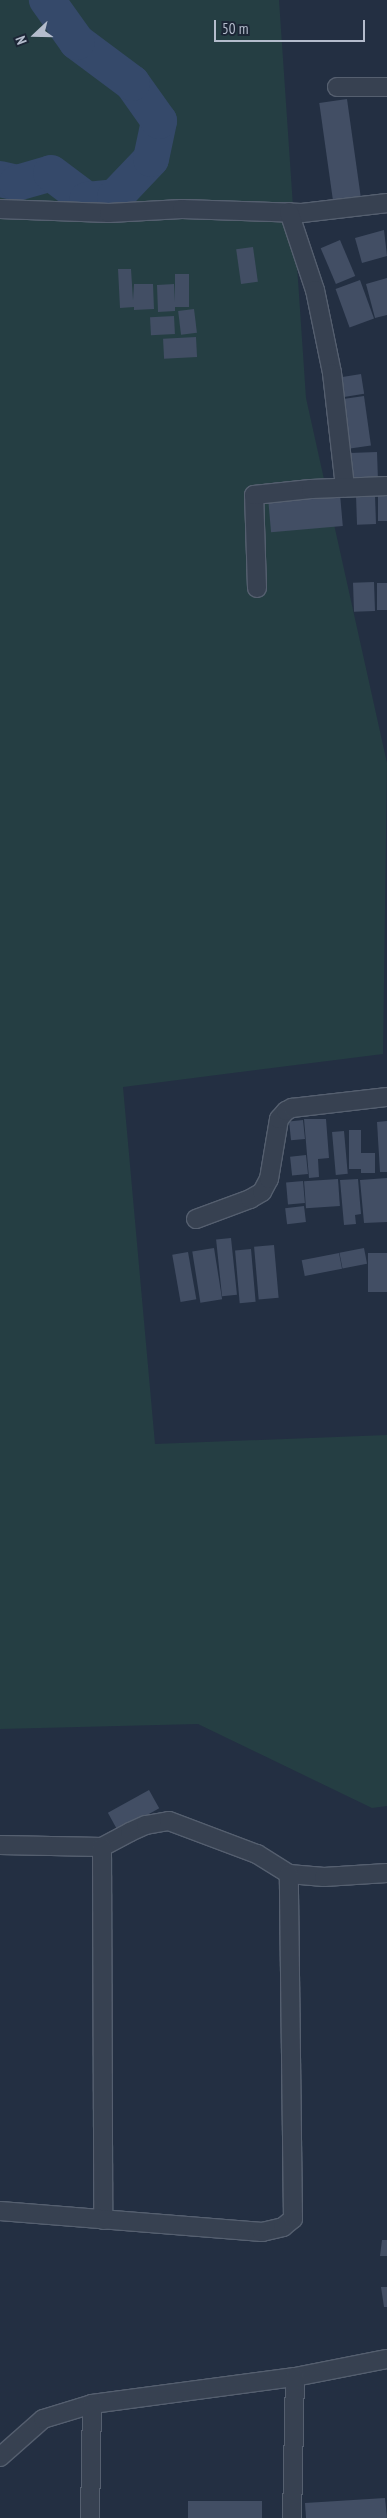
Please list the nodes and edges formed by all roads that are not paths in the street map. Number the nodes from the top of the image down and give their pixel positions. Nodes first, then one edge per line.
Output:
1 (337, 87) dead end
2 (387, 87) edge
3 (387, 203) edge
4 (0, 209) edge
5 (289, 212) junction
6 (387, 486) edge
7 (345, 487) junction
8 (257, 588) dead end
9 (387, 1097) edge
10 (196, 1219) dead end
11 (0, 1845) edge
12 (102, 1847) junction
13 (387, 1873) edge
14 (289, 1874) junction
15 (0, 2211) edge
16 (103, 2220) junction
17 (387, 2360) edge
18 (295, 2377) junction
19 (92, 2404) junction
20 (0, 2457) edge
21 (90, 2518) edge
22 (292, 2518) edge

1 - 2 street
3 - 5 street
4 - 5 street
5 - 7 street
6 - 7 street
7 - 8 street
9 - 10 street
11 - 12 street
12 - 14 street
12 - 16 street
13 - 14 street
14 - 16 street
15 - 16 street
17 - 18 street
18 - 19 street
18 - 22 street
19 - 20 street
19 - 21 street

